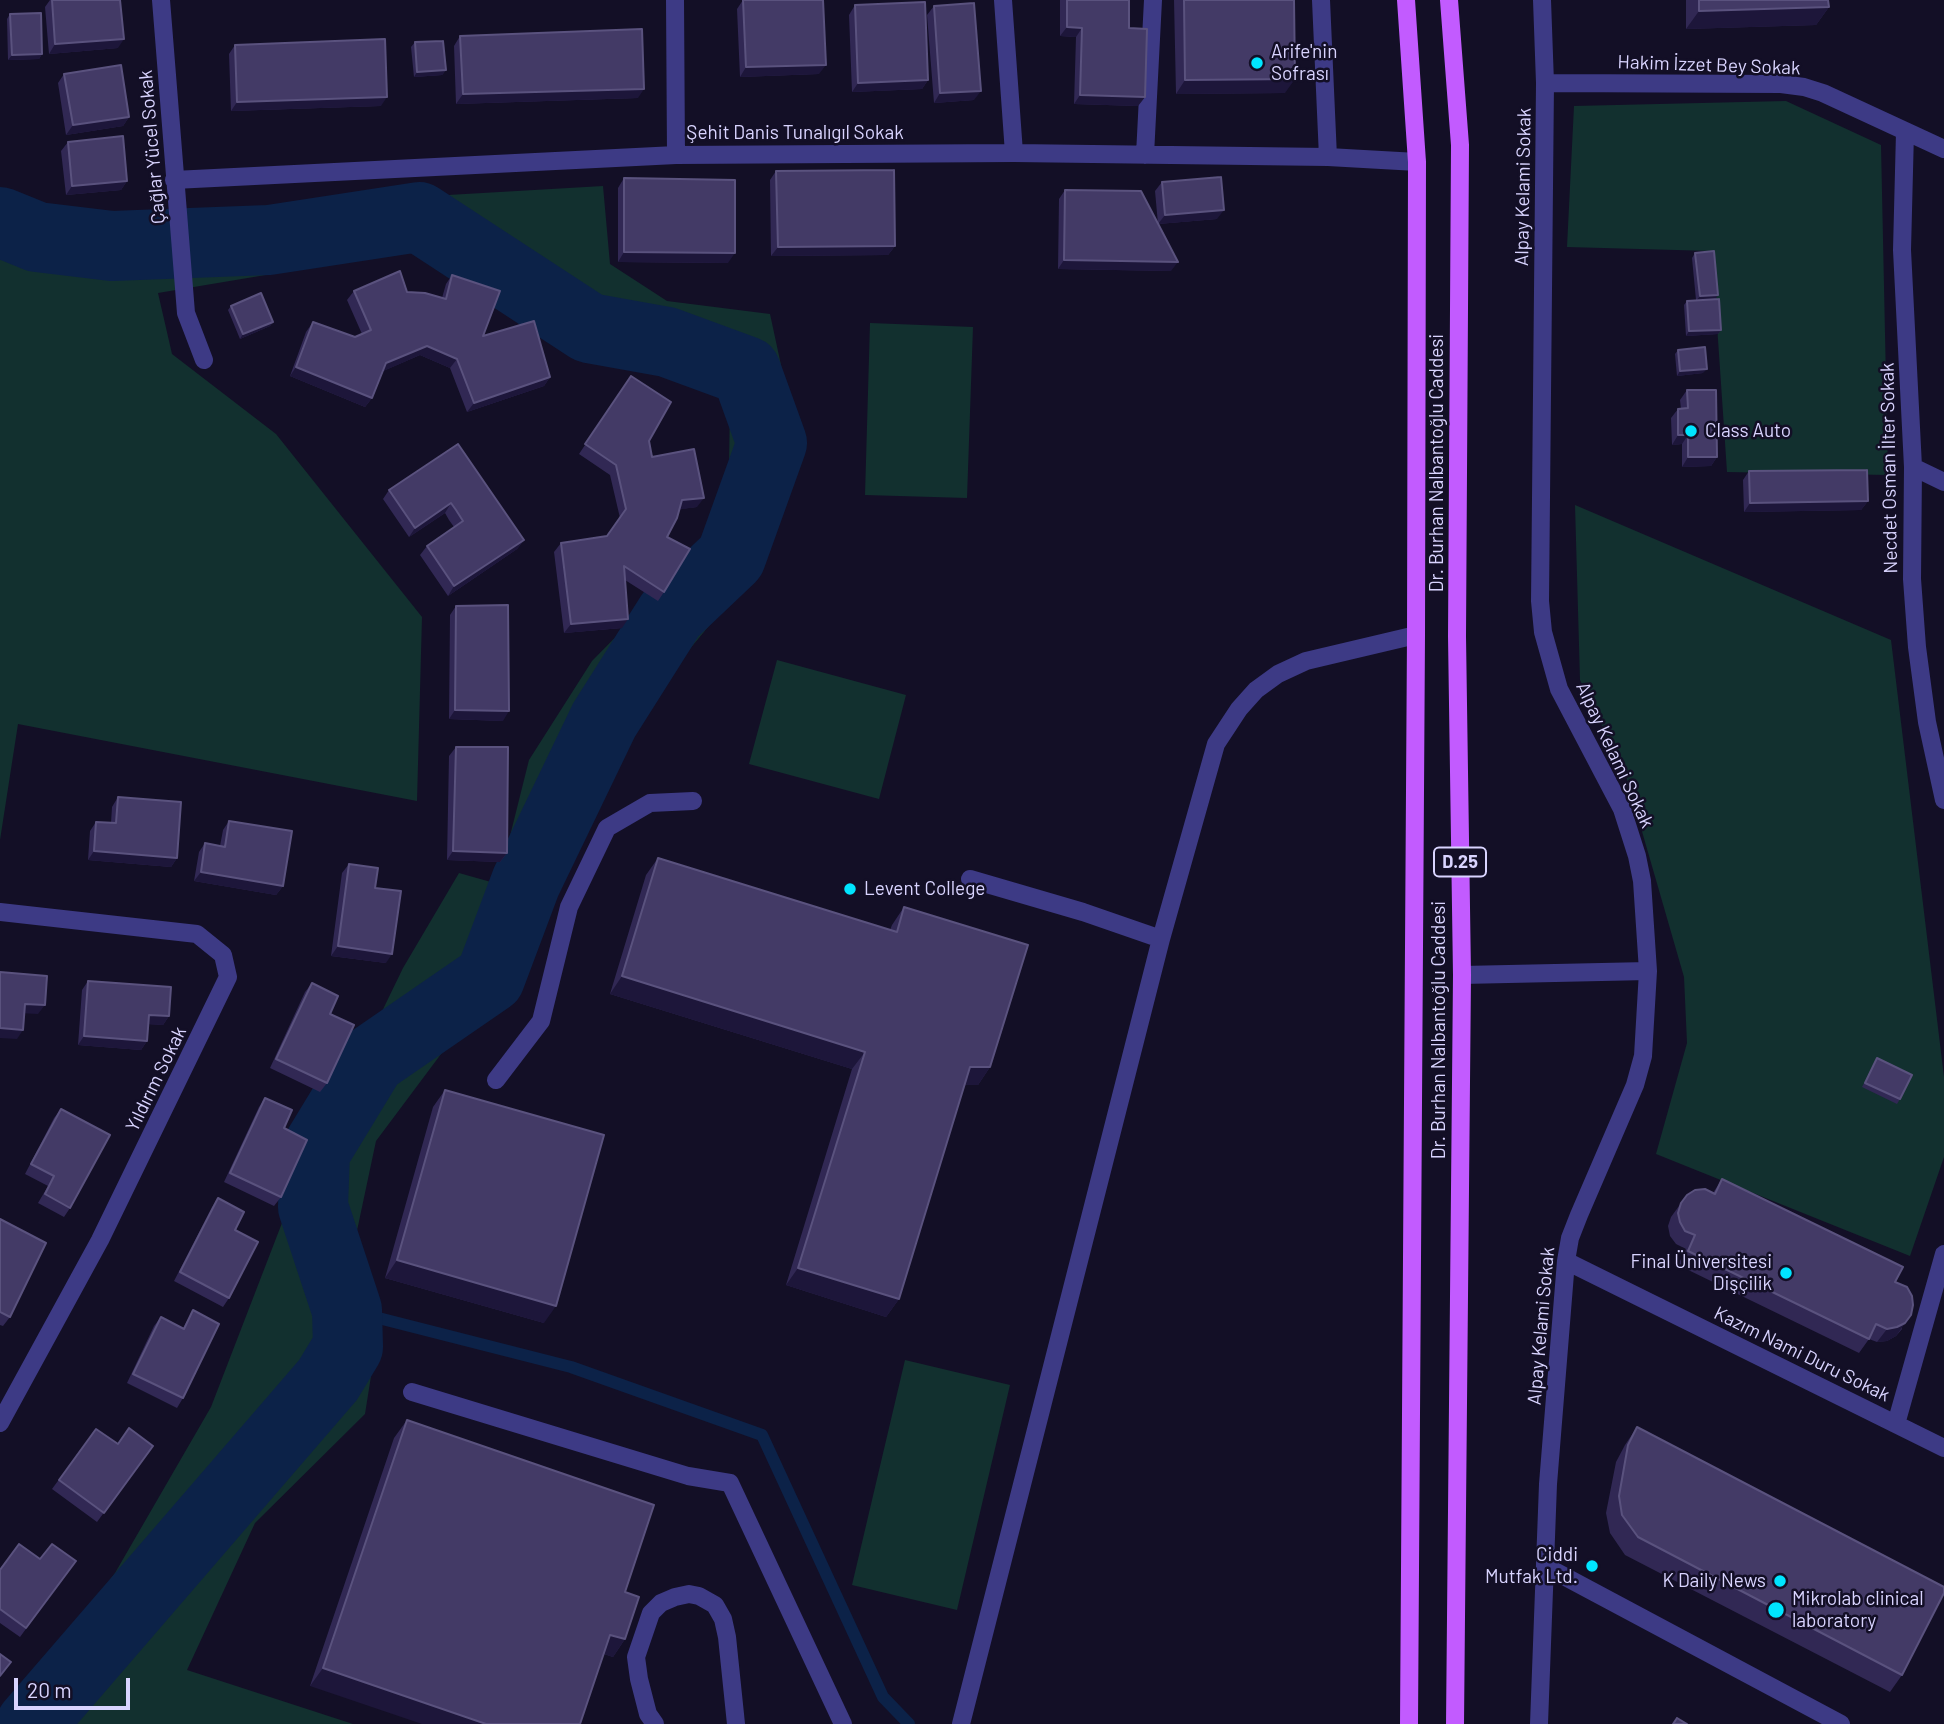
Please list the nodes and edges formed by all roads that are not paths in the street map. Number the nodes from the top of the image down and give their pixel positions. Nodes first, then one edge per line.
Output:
1 (161, 0) edge
2 (675, 0) edge
3 (1003, 0) edge
4 (1153, 0) edge
5 (1321, 0) edge
6 (1406, 0) edge
7 (1449, 0) edge
8 (1542, 0) edge
9 (1545, 83) junction
10 (1905, 132) junction
11 (1944, 149) edge
12 (1014, 153) junction
13 (676, 155) junction
14 (1145, 155) junction
15 (1328, 157) junction
16 (1417, 162) junction
17 (174, 180) junction
18 (204, 360) dead end
19 (1913, 467) junction
20 (1944, 482) edge
21 (1416, 635) junction
22 (693, 800) dead end
23 (1944, 800) edge
24 (970, 879) dead end
25 (0, 912) edge
26 (1161, 939) junction
27 (1648, 971) junction
28 (1462, 975) junction
29 (496, 1080) dead end
30 (1944, 1254) edge
31 (1566, 1261) junction
32 (412, 1392) dead end
33 (0, 1423) edge
34 (1896, 1424) junction
35 (1944, 1448) edge
36 (1545, 1566) junction
37 (655, 1724) edge
38 (736, 1724) edge
39 (843, 1724) edge
40 (961, 1724) edge
41 (1409, 1724) edge
42 (1455, 1724) edge
43 (1539, 1724) edge
44 (1842, 1724) edge

1 - 17 street, Çağlar Yücel Sokak
2 - 13 street
3 - 12 street
4 - 14 street
5 - 15 street
6 - 16 main road, Dr. Burhan Nalbantoğlu Caddesi / D.25
7 - 28 main road, Dr. Burhan Nalbantoğlu Caddesi / D.25
8 - 9 street, Alpay Kelami Sokak
9 - 10 street, Hakim İzzet Bey Sokak
9 - 27 street, Alpay Kelami Sokak
10 - 11 street, Hakim İzzet Bey Sokak
10 - 19 street, Necdet Osman İlter Sokak
12 - 13 street, Şehit Danis Tunalıgıl Sokak
12 - 14 street, Şehit Danis Tunalıgıl Sokak
13 - 17 street, Şehit Danis Tunalıgıl Sokak
14 - 15 street, Şehit Danis Tunalıgıl Sokak
15 - 16 street, Şehit Danis Tunalıgıl Sokak
16 - 21 main road, Dr. Burhan Nalbantoğlu Caddesi / D.25
17 - 18 street, Çağlar Yücel Sokak
19 - 20 street
19 - 23 street, Necdet Osman İlter Sokak
21 - 26 street
21 - 41 main road, Dr. Burhan Nalbantoğlu Caddesi / D.25
22 - 29 street
24 - 26 street
25 - 33 street, Yıldırım Sokak
26 - 40 street
27 - 28 street
27 - 31 street, Alpay Kelami Sokak
28 - 42 main road, Dr. Burhan Nalbantoğlu Caddesi / D.25
30 - 34 street
31 - 34 street, Kazım Nami Duru Sokak
31 - 36 street, Alpay Kelami Sokak
32 - 39 street
34 - 35 street, Kazım Nami Duru Sokak
36 - 43 street, Alpay Kelami Sokak
36 - 44 street
37 - 38 street

